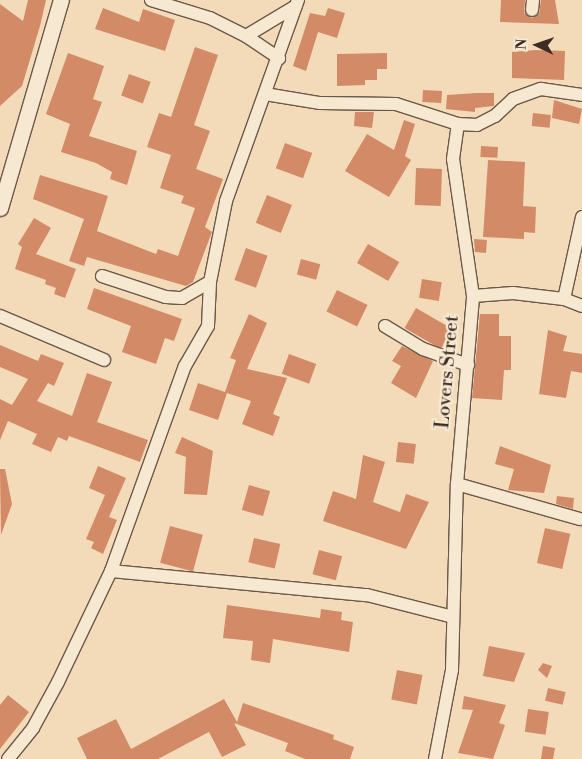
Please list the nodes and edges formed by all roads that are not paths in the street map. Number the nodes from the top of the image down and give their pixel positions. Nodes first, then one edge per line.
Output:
1 (61, 0) edge
2 (151, 0) edge
3 (297, 3) edge
4 (246, 36) junction
5 (280, 58) junction
6 (265, 94) junction
7 (582, 95) edge
8 (458, 124) junction
9 (0, 208) edge
10 (582, 218) edge
11 (102, 276) dead end
12 (210, 282) junction
13 (473, 296) junction
14 (564, 299) junction
15 (582, 306) edge
16 (0, 316) edge
17 (385, 326) dead end
18 (104, 360) dead end
19 (468, 365) junction
20 (457, 484) junction
21 (580, 518) dead end
22 (111, 571) junction
23 (453, 617) junction
24 (8, 759) edge
25 (435, 759) edge

1 - 9 street
2 - 4 street
3 - 4 street
3 - 5 street
4 - 5 street
5 - 6 street
6 - 8 street
6 - 12 street
7 - 8 street
8 - 13 street, Lovers Street
10 - 14 street
11 - 12 street
12 - 22 street
13 - 14 street
13 - 19 street, Lovers Street
14 - 15 street
16 - 18 street
17 - 19 street
19 - 20 street, Lovers Street
20 - 21 street
20 - 23 street, Lovers Street
22 - 23 street
22 - 24 street
23 - 25 street, Lovers Street

